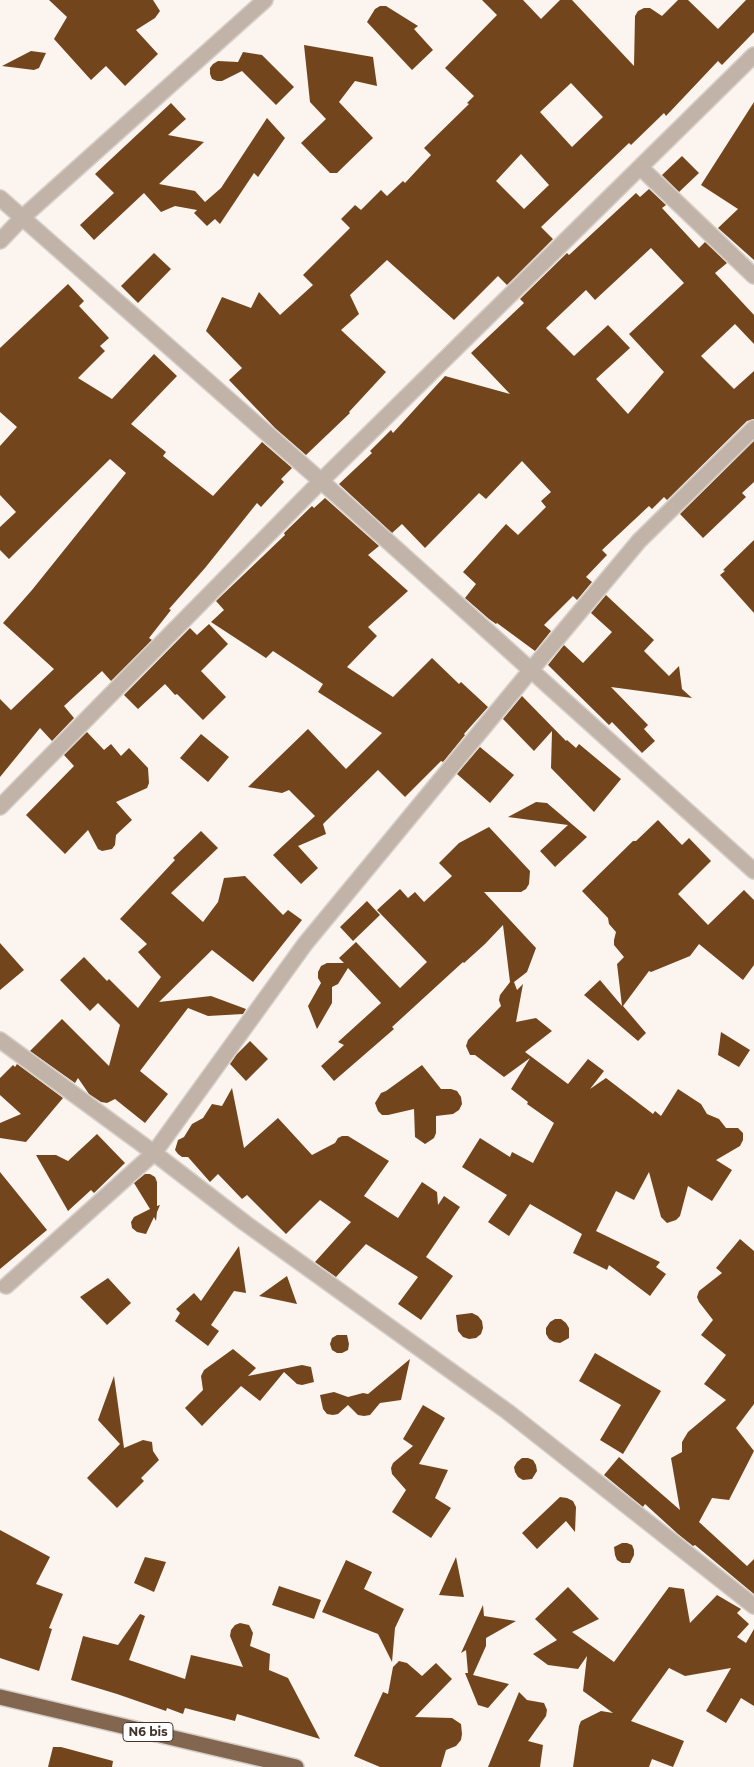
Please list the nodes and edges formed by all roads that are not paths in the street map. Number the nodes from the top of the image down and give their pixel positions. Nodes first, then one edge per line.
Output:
1 (265, 0) edge
2 (754, 55) edge
3 (641, 168) junction
4 (0, 198) edge
5 (23, 217) junction
6 (0, 241) edge
7 (754, 276) edge
8 (754, 428) edge
9 (321, 481) junction
10 (531, 670) junction
11 (0, 807) edge
12 (754, 870) edge
13 (0, 1040) edge
14 (154, 1153) junction
15 (6, 1286) dead end
16 (754, 1606) edge
17 (0, 1697) edge
18 (296, 1767) edge

1 - 5 street
2 - 3 street
3 - 7 street
3 - 9 street
4 - 5 street
5 - 6 street
5 - 9 street
8 - 10 street
9 - 10 street
9 - 11 street
10 - 12 street
10 - 14 street
13 - 14 street
14 - 15 street
14 - 16 street
17 - 18 highway, N6 bis

